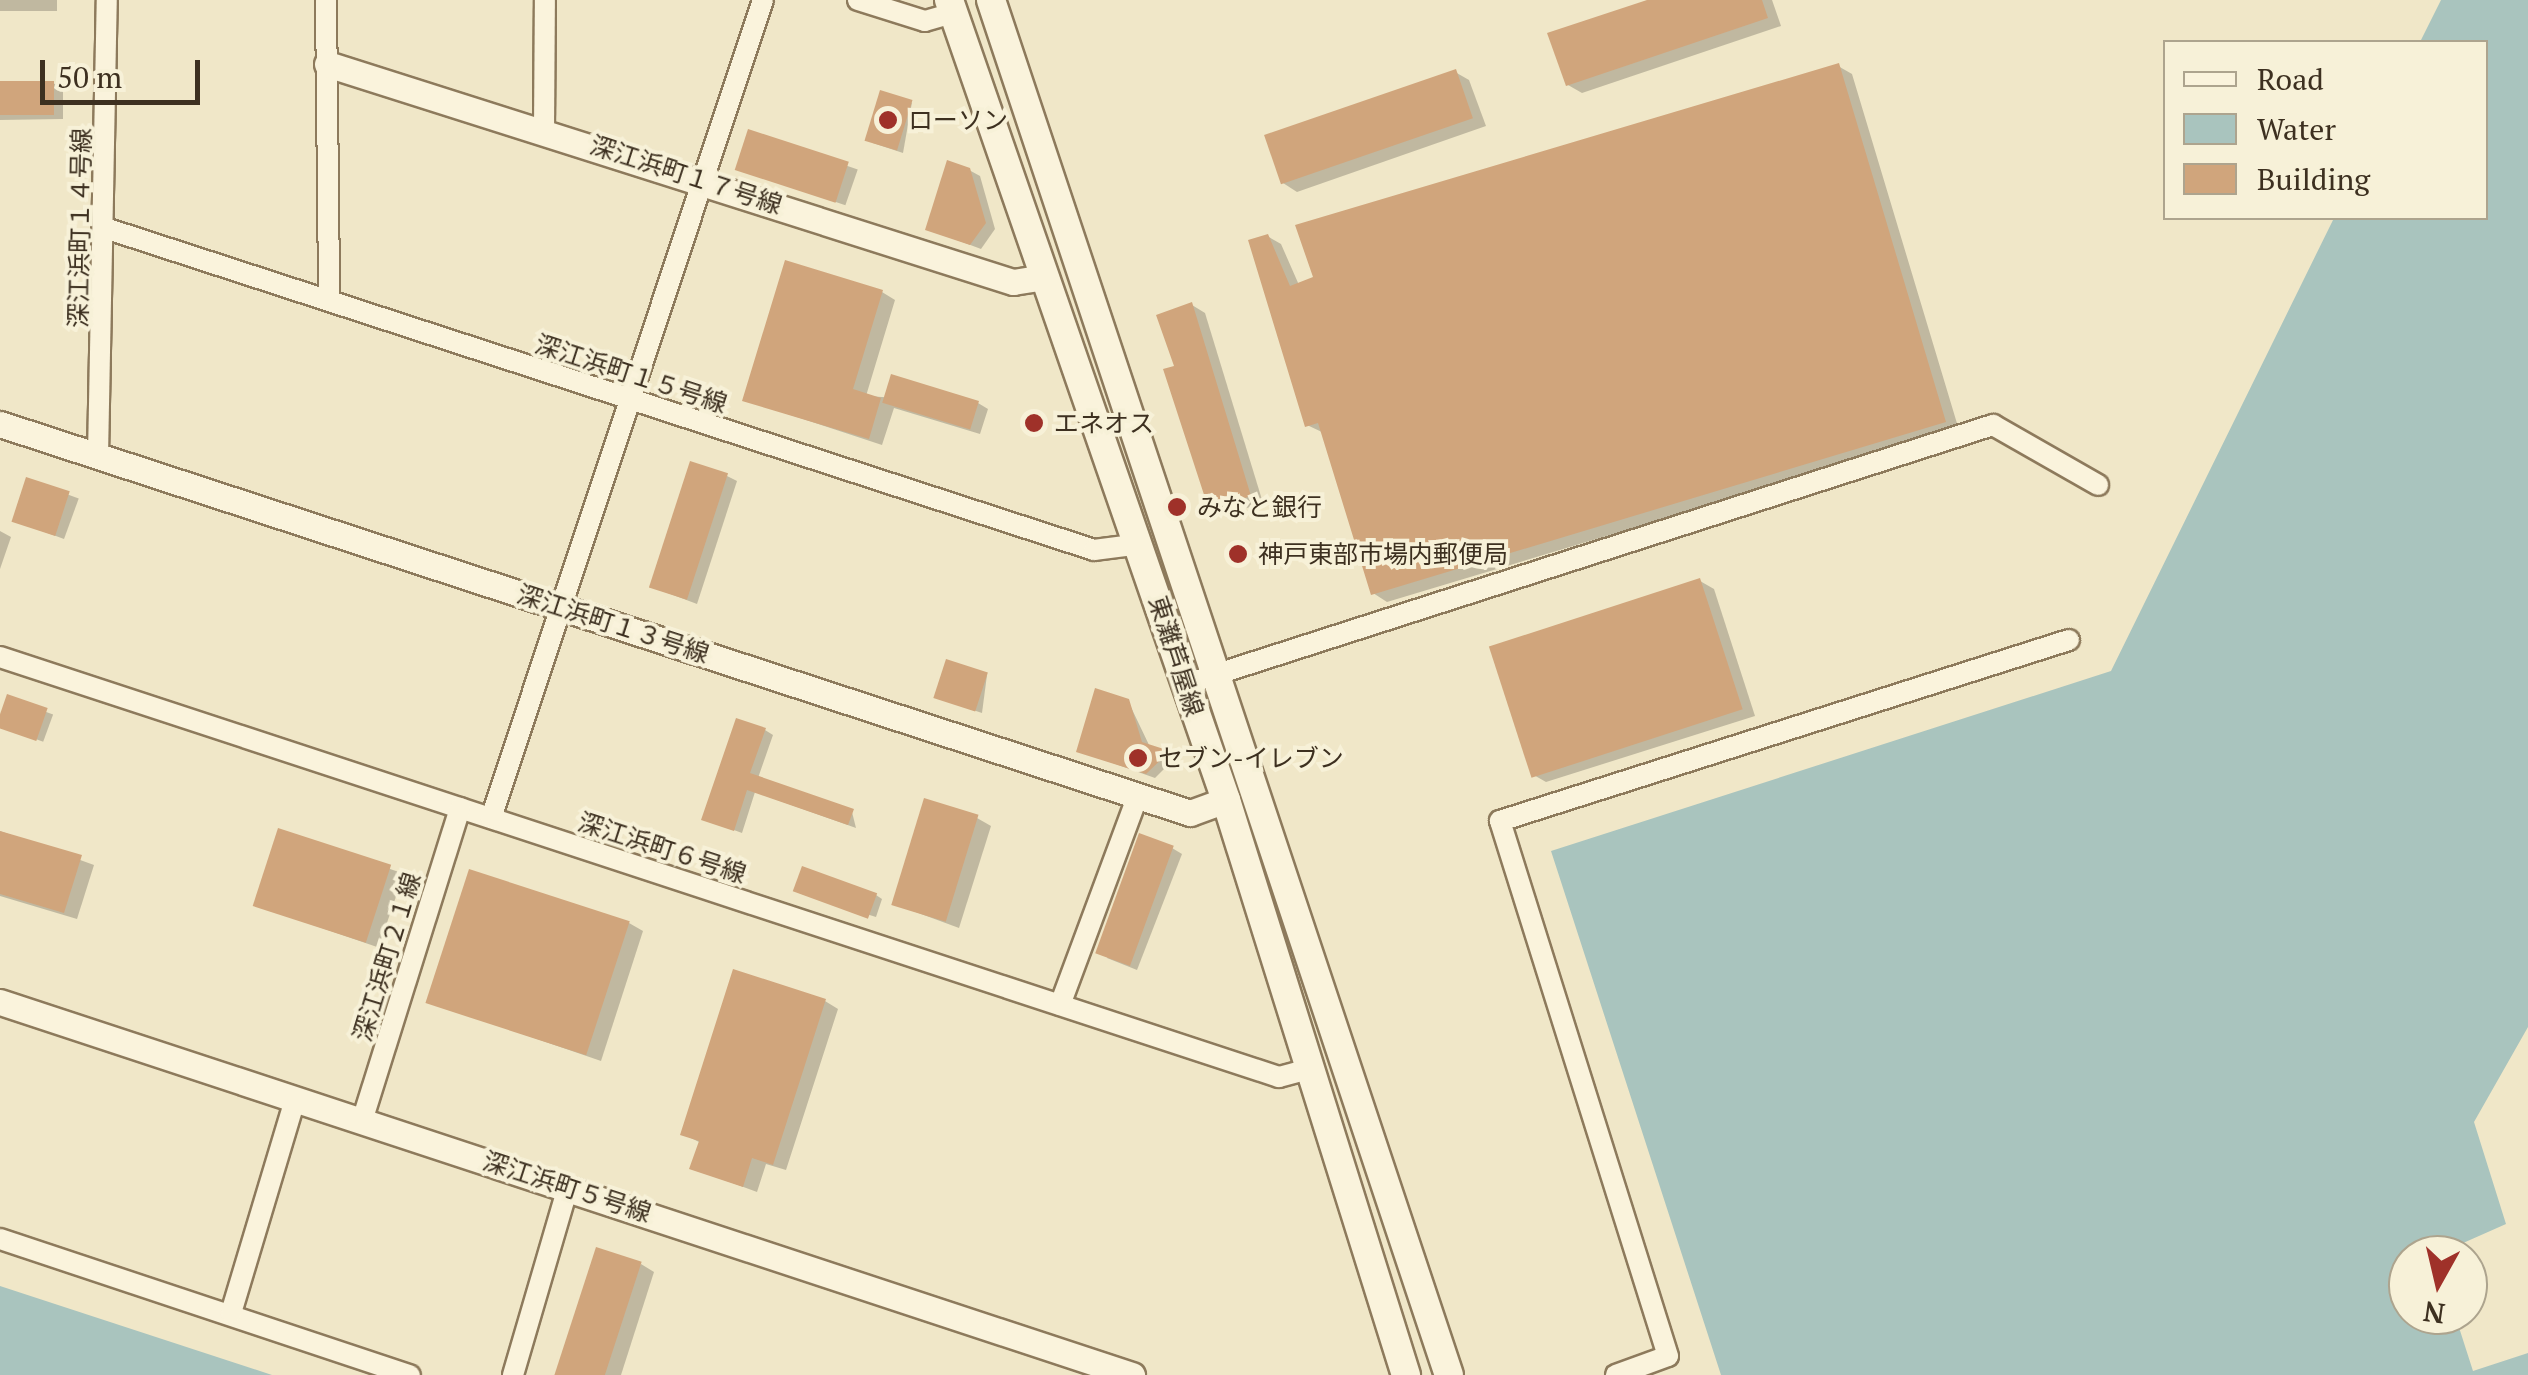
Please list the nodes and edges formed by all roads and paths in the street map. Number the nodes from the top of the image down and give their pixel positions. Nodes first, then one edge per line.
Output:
1 (107, 0) edge
2 (326, 0) edge
3 (545, 0) edge
4 (763, 0) edge
5 (858, 0) edge
6 (992, 0) edge
7 (951, 7) edge
8 (327, 64) junction
9 (544, 130) junction
10 (703, 181) junction
11 (108, 229) junction
12 (1044, 277) junction
13 (329, 297) junction
14 (630, 402) junction
15 (0, 424) edge
16 (98, 456) junction
17 (2098, 485) dead end
18 (1141, 544) junction
19 (563, 608) junction
20 (2069, 640) dead end
21 (0, 657) edge
22 (1222, 673) junction
23 (1184, 685) junction
24 (1138, 795) junction
25 (1226, 800) junction
26 (460, 808) junction
27 (490, 818) junction
28 (0, 1002) edge
29 (1060, 1006) junction
30 (1309, 1069) junction
31 (295, 1100) junction
32 (362, 1122) junction
33 (568, 1187) junction
34 (0, 1239) edge
35 (232, 1312) junction
36 (410, 1375) edge
37 (513, 1375) edge
38 (1132, 1375) edge
39 (1406, 1375) edge
40 (1448, 1375) edge
41 (1616, 1375) edge

1 - 11 street, 深江浜町１４号線
2 - 8 street
3 - 9 street
4 - 10 street
5 - 7 street
6 - 22 main road, 東灘芦屋線
7 - 12 main road, 東灘芦屋線
8 - 9 street, 深江浜町１７号線
8 - 13 street
9 - 10 street, 深江浜町１７号線
10 - 12 street, 深江浜町１７号線
10 - 14 street
11 - 13 street, 深江浜町１５号線
11 - 16 street, 深江浜町１４号線
12 - 18 main road, 東灘芦屋線
13 - 14 street, 深江浜町１５号線
14 - 18 street, 深江浜町１５号線
14 - 19 street
15 - 16 street, 深江浜町１３号線
16 - 19 street, 深江浜町１３号線
17 - 22 street
18 - 23 main road, 東灘芦屋線
19 - 24 street, 深江浜町１３号線
19 - 27 street
20 - 41 street
21 - 26 street, 深江浜町６号線
22 - 23 street
22 - 40 main road, 東灘芦屋線
23 - 25 main road, 東灘芦屋線
24 - 25 street, 深江浜町１３号線
24 - 29 street
25 - 30 main road, 東灘芦屋線
26 - 27 street, 深江浜町６号線
26 - 32 street, 深江浜町２１線
27 - 29 street, 深江浜町６号線
28 - 31 street, 深江浜町５号線
29 - 30 street, 深江浜町６号線
30 - 39 main road, 東灘芦屋線
31 - 32 street, 深江浜町５号線
31 - 35 street
32 - 33 street, 深江浜町５号線
33 - 37 street
33 - 38 street, 深江浜町５号線
34 - 35 street
35 - 36 street

